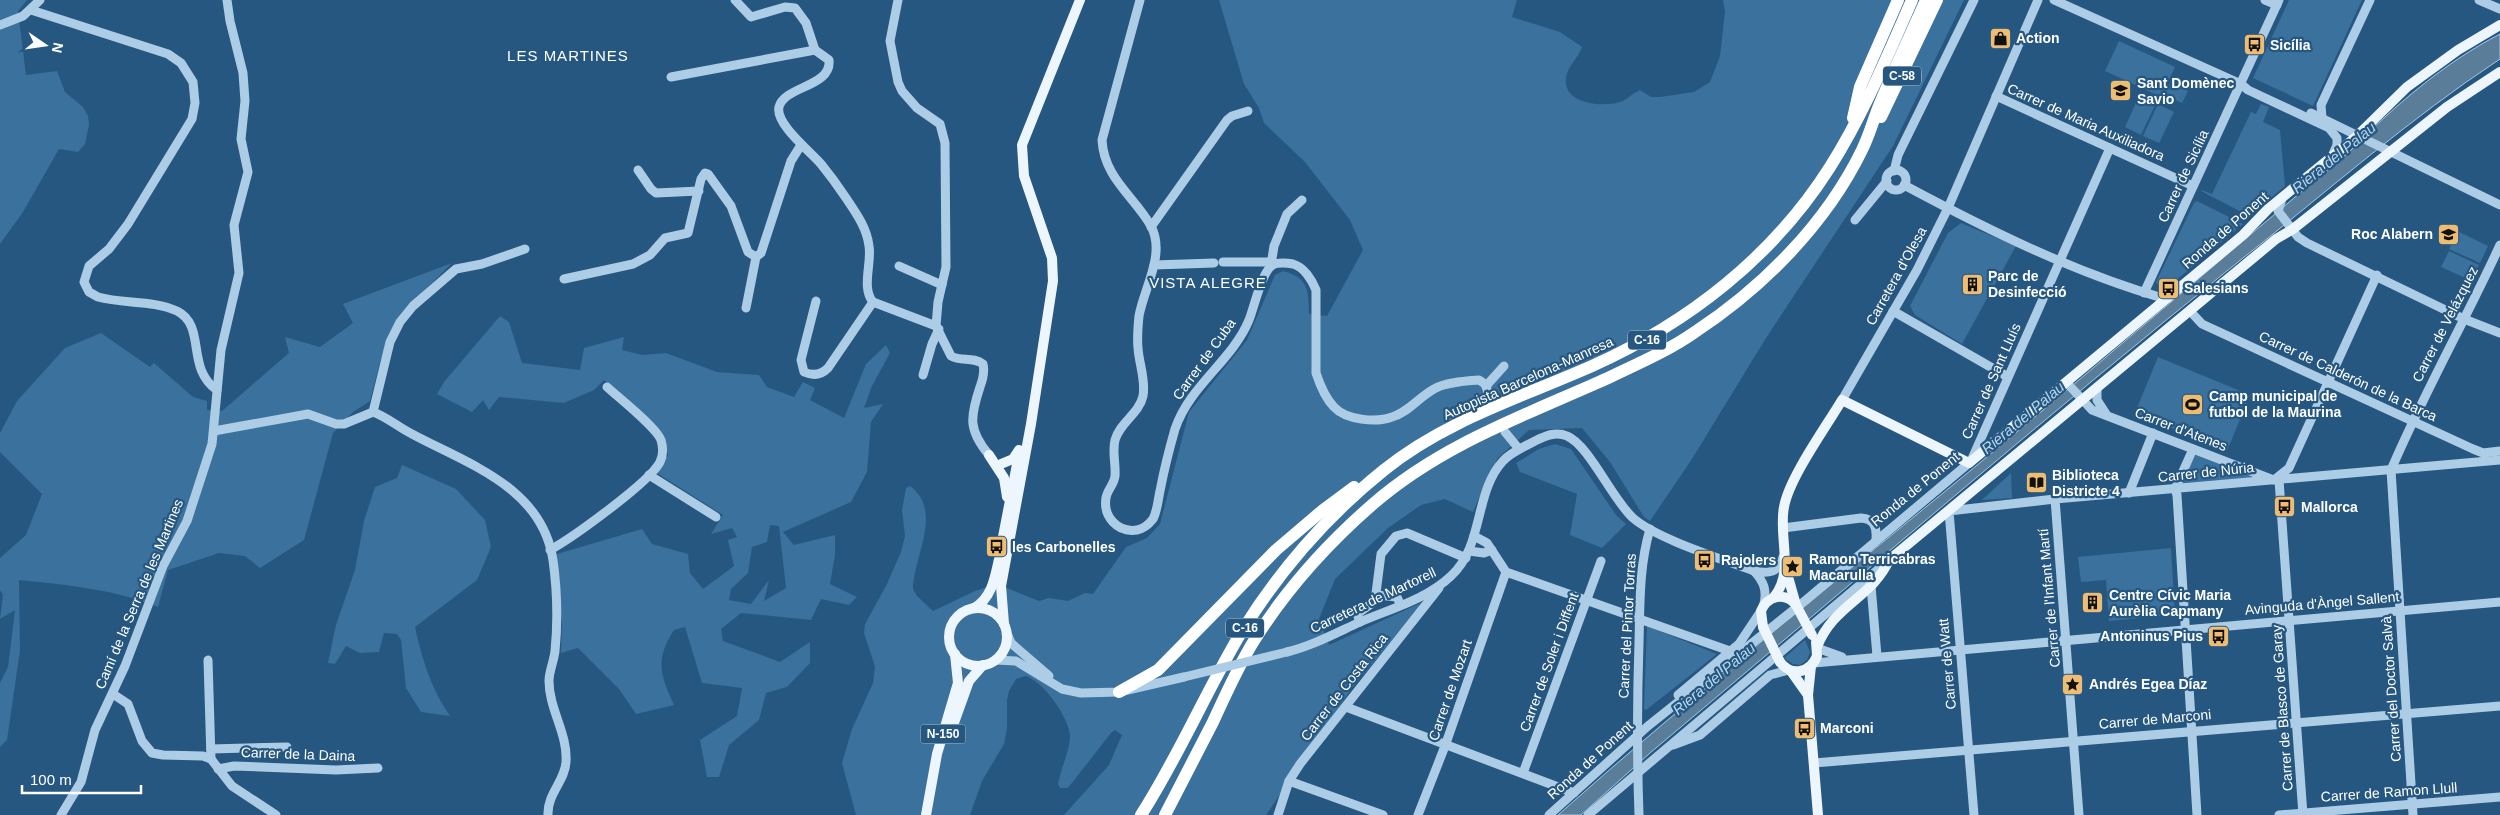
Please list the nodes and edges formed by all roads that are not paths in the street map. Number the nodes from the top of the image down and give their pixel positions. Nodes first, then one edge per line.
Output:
1 (40, 0) edge
2 (227, 0) edge
3 (735, 0) edge
4 (898, 0) edge
5 (1080, 0) edge
6 (1140, 0) edge
7 (1898, 0) edge
8 (1912, 0) edge
9 (1926, 0) edge
10 (1937, 0) edge
11 (1974, 0) edge
12 (2038, 0) edge
13 (2054, 0) edge
14 (2265, 0) edge
15 (2370, 0) edge
16 (2479, 0) edge
17 (2278, 3) edge
18 (2078, 4) edge
19 (2500, 9) edge
20 (31, 10) junction
21 (0, 25) edge
22 (2500, 25) edge
23 (815, 50) junction
24 (2500, 72) edge
25 (671, 78) dead end
26 (2241, 84) junction
27 (1996, 96) junction
28 (1248, 111) dead end
29 (2322, 118) junction
30 (1849, 135) junction
31 (2357, 136) junction
32 (801, 144) junction
33 (2110, 148) junction
34 (1862, 149) junction
35 (2388, 152) junction
36 (2333, 154) junction
37 (638, 170) dead end
38 (1894, 171) junction
39 (1887, 181) junction
40 (1904, 185) junction
41 (2193, 186) junction
42 (699, 191) junction
43 (2282, 199) junction
44 (1302, 200) dead end
45 (2500, 205) edge
46 (1948, 208) junction
47 (1855, 220) dead end
48 (2291, 226) junction
49 (1151, 227) junction
50 (2500, 245) edge
51 (525, 249) dead end
52 (756, 258) junction
53 (2060, 260) junction
54 (1271, 264) junction
55 (1154, 265) junction
56 (899, 266) dead end
57 (2377, 275) junction
58 (564, 279) dead end
59 (2150, 282) junction
60 (942, 285) junction
61 (2144, 293) junction
62 (2166, 299) junction
63 (816, 301) dead end
64 (873, 302) junction
65 (746, 308) dead end
66 (1893, 311) junction
67 (2190, 311) junction
68 (2464, 319) junction
69 (938, 328) junction
70 (2500, 333) edge
71 (1504, 366) dead end
72 (923, 376) dead end
73 (1037, 377) junction
74 (2008, 377) junction
75 (2067, 383) junction
76 (2329, 383) junction
77 (607, 387) dead end
78 (2097, 388) junction
79 (217, 390) junction
80 (2081, 398) junction
81 (1842, 400) junction
82 (373, 412) junction
83 (2106, 414) junction
84 (2412, 421) junction
85 (214, 431) junction
86 (1505, 432) tunnel mouth
87 (2152, 433) junction
88 (1020, 449) junction
89 (1520, 449) junction
90 (2193, 449) junction
91 (2473, 449) junction
92 (2500, 451) edge
93 (989, 455) junction
94 (2500, 456) edge
95 (2500, 460) edge
96 (1970, 462) junction
97 (2467, 463) junction
98 (1001, 464) junction
99 (1386, 468) junction
100 (2289, 468) junction
101 (2500, 468) edge
102 (2391, 470) junction
103 (1016, 471) junction
104 (649, 475) junction
105 (2296, 478) junction
106 (2277, 480) junction
107 (2175, 490) junction
108 (1019, 491) junction
109 (2129, 493) junction
110 (2055, 499) junction
111 (1008, 508) junction
112 (1949, 511) junction
113 (716, 517) dead end
114 (1783, 528) junction
115 (1650, 529) junction
116 (1474, 536) junction
117 (1876, 539) junction
118 (550, 550) junction
119 (1492, 550) junction
120 (1467, 555) junction
121 (1784, 559) junction
122 (1889, 560) junction
123 (1601, 561) dead end
124 (1506, 572) junction
125 (1758, 572) junction
126 (1443, 582) junction
127 (1870, 586) junction
128 (1377, 595) junction
129 (1787, 599) junction
130 (1586, 601) junction
131 (2500, 602) edge
132 (1400, 604) junction
133 (974, 608) junction
134 (1762, 608) junction
135 (2399, 611) junction
136 (1640, 618) junction
137 (2290, 620) junction
138 (1360, 622) junction
139 (2185, 628) junction
140 (1006, 629) junction
141 (2067, 639) junction
142 (1817, 648) junction
143 (1958, 648) junction
144 (1730, 652) junction
145 (955, 654) junction
146 (1877, 656) junction
147 (1847, 659) junction
148 (208, 660) dead end
149 (995, 660) junction
150 (982, 665) junction
151 (1812, 665) junction
152 (1790, 670) junction
153 (1054, 685) junction
154 (1119, 692) junction
155 (113, 694) junction
156 (1808, 695) junction
157 (2500, 706) edge
158 (1346, 707) junction
159 (2407, 712) junction
160 (2297, 721) junction
161 (1648, 726) junction
162 (2191, 730) junction
163 (2074, 740) junction
164 (1637, 741) junction
165 (1445, 746) junction
166 (1670, 746) junction
167 (287, 747) dead end
168 (211, 749) junction
169 (1968, 750) junction
170 (211, 759) junction
171 (1814, 762) junction
172 (378, 768) dead end
173 (1637, 768) junction
174 (218, 769) junction
175 (1523, 772) junction
176 (1289, 781) junction
177 (1574, 793) junction
178 (2500, 797) edge
179 (2412, 804) junction
180 (2303, 814) edge
181 (61, 815) edge
182 (276, 815) edge
183 (548, 815) edge
184 (926, 815) edge
185 (933, 815) edge
186 (1141, 815) edge
187 (1165, 815) edge
188 (1278, 815) edge
189 (1383, 815) edge
190 (1418, 815) edge
191 (1549, 815) edge
192 (1588, 815) edge
193 (1639, 815) edge
194 (1818, 815) edge
195 (1974, 815) edge
196 (2079, 815) edge
197 (2197, 815) edge
198 (2280, 815) edge
199 (2413, 815) edge

1 - 20 street
2 - 79 street, Camí de la Serra de les Martines
3 - 23 street
4 - 60 street
5 - 73 main road
6 - 49 street, Carrer de Cuba
7 - 30 highway, C-58
8 - 30 highway, Autopista Barcelona-Manresa / C-16
9 - 34 highway, C-16
10 - 34 highway, C-58
11 - 38 street
12 - 27 street, Carretera d'Olesa
13 - 18 street
14 - 17 street
15 - 29 street
16 - 19 street
17 - 26 street, Carrer de Sicília
18 - 26 street
20 - 21 street
20 - 79 street
22 - 31 main road, Ronda de Ponent
23 - 25 street
23 - 32 street
24 - 35 main road
26 - 29 street
26 - 36 street
26 - 41 street, Carrer de Sicília
27 - 33 street, Carrer de Maria Auxiliadora
27 - 46 street, Carretera d'Olesa
28 - 49 street
29 - 31 street
30 - 99 highway, Autopista Barcelona-Manresa / C-16
31 - 35 street
31 - 36 main road, Ronda de Ponent
32 - 52 street
32 - 64 street
33 - 41 street, Carrer de Maria Auxiliadora
33 - 53 street, Carrer de Sant Lluís
34 - 187 highway, C-16
35 - 45 street
35 - 48 main road
36 - 43 main road, Ronda de Ponent
37 - 42 street
38 - 39 street
38 - 40 street
39 - 40 street
39 - 47 street
40 - 46 street
41 - 59 street, Carrer de Sicília
42 - 52 street
42 - 58 street
43 - 48 street
43 - 62 main road, Ronda de Ponent
44 - 54 street, Carrer de Cuba
46 - 53 street
46 - 66 street, Carretera d'Olesa
48 - 57 street
48 - 67 main road
49 - 55 street, Carrer de Cuba
50 - 68 street, Carrer de Velázquez
51 - 82 street
52 - 65 street
53 - 61 street
53 - 74 street, Carrer de Sant Lluís
54 - 55 street
54 - 55 street, Carrer de Cuba
54 - 71 street
56 - 60 street
57 - 68 street
57 - 76 street
59 - 61 street, Carrer de Sicília
59 - 62 street
60 - 69 street
61 - 62 street
62 - 75 main road, Ronda de Ponent
63 - 64 street
64 - 69 street
66 - 74 street
66 - 81 street, Carretera d'Olesa
67 - 76 street, Carrer de Calderón de la Barca
67 - 78 main road
68 - 70 street
68 - 84 street, Carrer de Velázquez
69 - 72 street
69 - 93 street
73 - 88 main road
73 - 108 main road
74 - 96 street, Carrer de Sant Lluís
75 - 80 street, Carrer d'Atenes
75 - 96 main road, Ronda de Ponent
76 - 84 street, Carrer de Calderón de la Barca
76 - 100 street
77 - 104 street
78 - 80 main road
78 - 83 street
79 - 85 street, Camí de la Serra de les Martines
80 - 83 street, Carrer d'Atenes
80 - 112 main road
81 - 96 main road
81 - 114 main road, Carretera d'Olesa
82 - 85 street
82 - 118 street
83 - 87 street, Carrer d'Atenes
84 - 91 street, Carrer de Calderón de la Barca
84 - 102 street, Carrer de Velázquez
85 - 155 street, Camí de la Serra de les Martines
86 - 89 street
87 - 90 street, Carrer d'Atenes
87 - 109 street
88 - 98 main road
88 - 103 main road
89 - 115 street, Carretera de Martorell
89 - 116 street, Carretera de Martorell
90 - 106 street, Carrer d'Atenes
90 - 107 street
91 - 92 street, Carrer de Calderón de la Barca
91 - 97 street
93 - 98 main road
93 - 111 main road
94 - 95 street
95 - 97 street, Carrer de Núria
95 - 101 street
96 - 117 street, Ronda de Ponent
97 - 102 street, Carrer de Núria
98 - 103 main road
99 - 154 highway
99 - 186 highway, Autopista Barcelona-Manresa / C-16
100 - 105 street
100 - 106 street
102 - 105 street, Carrer de Núria
102 - 135 street, Carrer del Doctor Salvà
103 - 108 main road
103 - 111 main road
104 - 113 street
104 - 118 street
105 - 106 street, Carrer de Núria
106 - 107 street, Carrer de Núria
106 - 137 street, Carrer de Blasco de Garay
107 - 109 street, Carrer de Núria
107 - 139 street
108 - 140 main road
109 - 110 street, Carrer de Núria
110 - 112 street, Carrer de Núria
110 - 141 street, Carrer de l'Infant Martí
111 - 133 main road
112 - 122 main road
112 - 143 street, Carrer de Watt
114 - 117 street
114 - 121 main road, Carretera d'Olesa
115 - 125 street, Carretera de Martorell
115 - 136 street, Carrer del Pintor Torras
116 - 119 street
116 - 120 street, Carretera de Martorell
117 - 161 street, Ronda de Ponent
118 - 183 street
119 - 120 street
119 - 124 street
120 - 126 street, Carretera de Martorell
120 - 128 street
121 - 125 street
121 - 129 main road
121 - 129 main road
122 - 127 main road
122 - 166 street
123 - 130 street, Carrer de Soler i Diffent
124 - 130 street
124 - 165 street, Carrer de Mozart
125 - 129 street
125 - 134 street
126 - 132 street, Carretera de Martorell
126 - 158 street, Carrer de Costa Rica
127 - 142 main road
127 - 146 street
128 - 132 street
128 - 138 street
129 - 134 main road
129 - 142 main road, bridge
130 - 136 street
130 - 175 street, Carrer de Soler i Diffent
131 - 135 street, Avinguda d'Àngel Sallent
132 - 138 street, Carretera de Martorell
133 - 140 main road
133 - 145 main road
134 - 144 street, Ronda de Ponent
134 - 152 main road, bridge
135 - 137 street, Avinguda d'Àngel Sallent
135 - 159 street, Carrer del Doctor Salvà
136 - 144 street
136 - 164 street, Carrer del Pintor Torras
137 - 139 street, Avinguda d'Àngel Sallent
137 - 160 street, Carrer de Blasco de Garay
138 - 154 street, Carretera de Martorell, bridge
139 - 141 street, Avinguda d'Àngel Sallent
139 - 162 street
140 - 149 main road
140 - 153 street
141 - 143 street, Avinguda d'Àngel Sallent
141 - 163 street, Carrer de l'Infant Martí
142 - 147 street, Avinguda d'Àngel Sallent
142 - 151 main road
143 - 146 street, Avinguda d'Àngel Sallent
143 - 169 street, Carrer de Watt
144 - 161 street, Ronda de Ponent
145 - 150 main road
145 - 184 main road, N-150
146 - 147 street, Avinguda d'Àngel Sallent
147 - 151 street, Avinguda d'Àngel Sallent
148 - 168 street
149 - 150 main road
149 - 153 street, Carretera de Martorell
150 - 185 main road, N-150
151 - 152 main road
151 - 156 main road
152 - 156 main road
152 - 166 street
153 - 154 street, Carretera de Martorell
155 - 170 street
155 - 181 street, Camí de la Serra de les Martines
156 - 171 main road
157 - 159 street, Carrer de Marconi
158 - 165 street
158 - 176 street, Carrer de Costa Rica
159 - 160 street, Carrer de Marconi
159 - 179 street, Carrer del Doctor Salvà
160 - 162 street, Carrer de Marconi
160 - 180 street, Carrer de Blasco de Garay
161 - 164 street, Ronda de Ponent
162 - 163 street, Carrer de Marconi
162 - 197 street
163 - 169 street, Carrer de Marconi
163 - 196 street, Carrer de l'Infant Martí
164 - 173 street, Carrer del Pintor Torras
164 - 177 street, Ronda de Ponent
165 - 175 street
165 - 190 street, Carrer de Mozart
166 - 173 street
167 - 168 street
168 - 170 street
169 - 171 street, Carrer de Marconi
169 - 195 street, Carrer de Watt
170 - 174 street
171 - 194 main road
172 - 174 street, Carrer de la Daina
173 - 192 street
173 - 193 street, Carrer del Pintor Torras
174 - 182 street
175 - 177 street
176 - 188 street, Carrer de Costa Rica
176 - 189 street
177 - 191 street, Ronda de Ponent
178 - 179 street, Carrer de Ramon Llull
179 - 180 street, Carrer de Ramon Llull
179 - 199 street, Carrer del Doctor Salvà
180 - 198 street, Carrer de Ramon Llull

